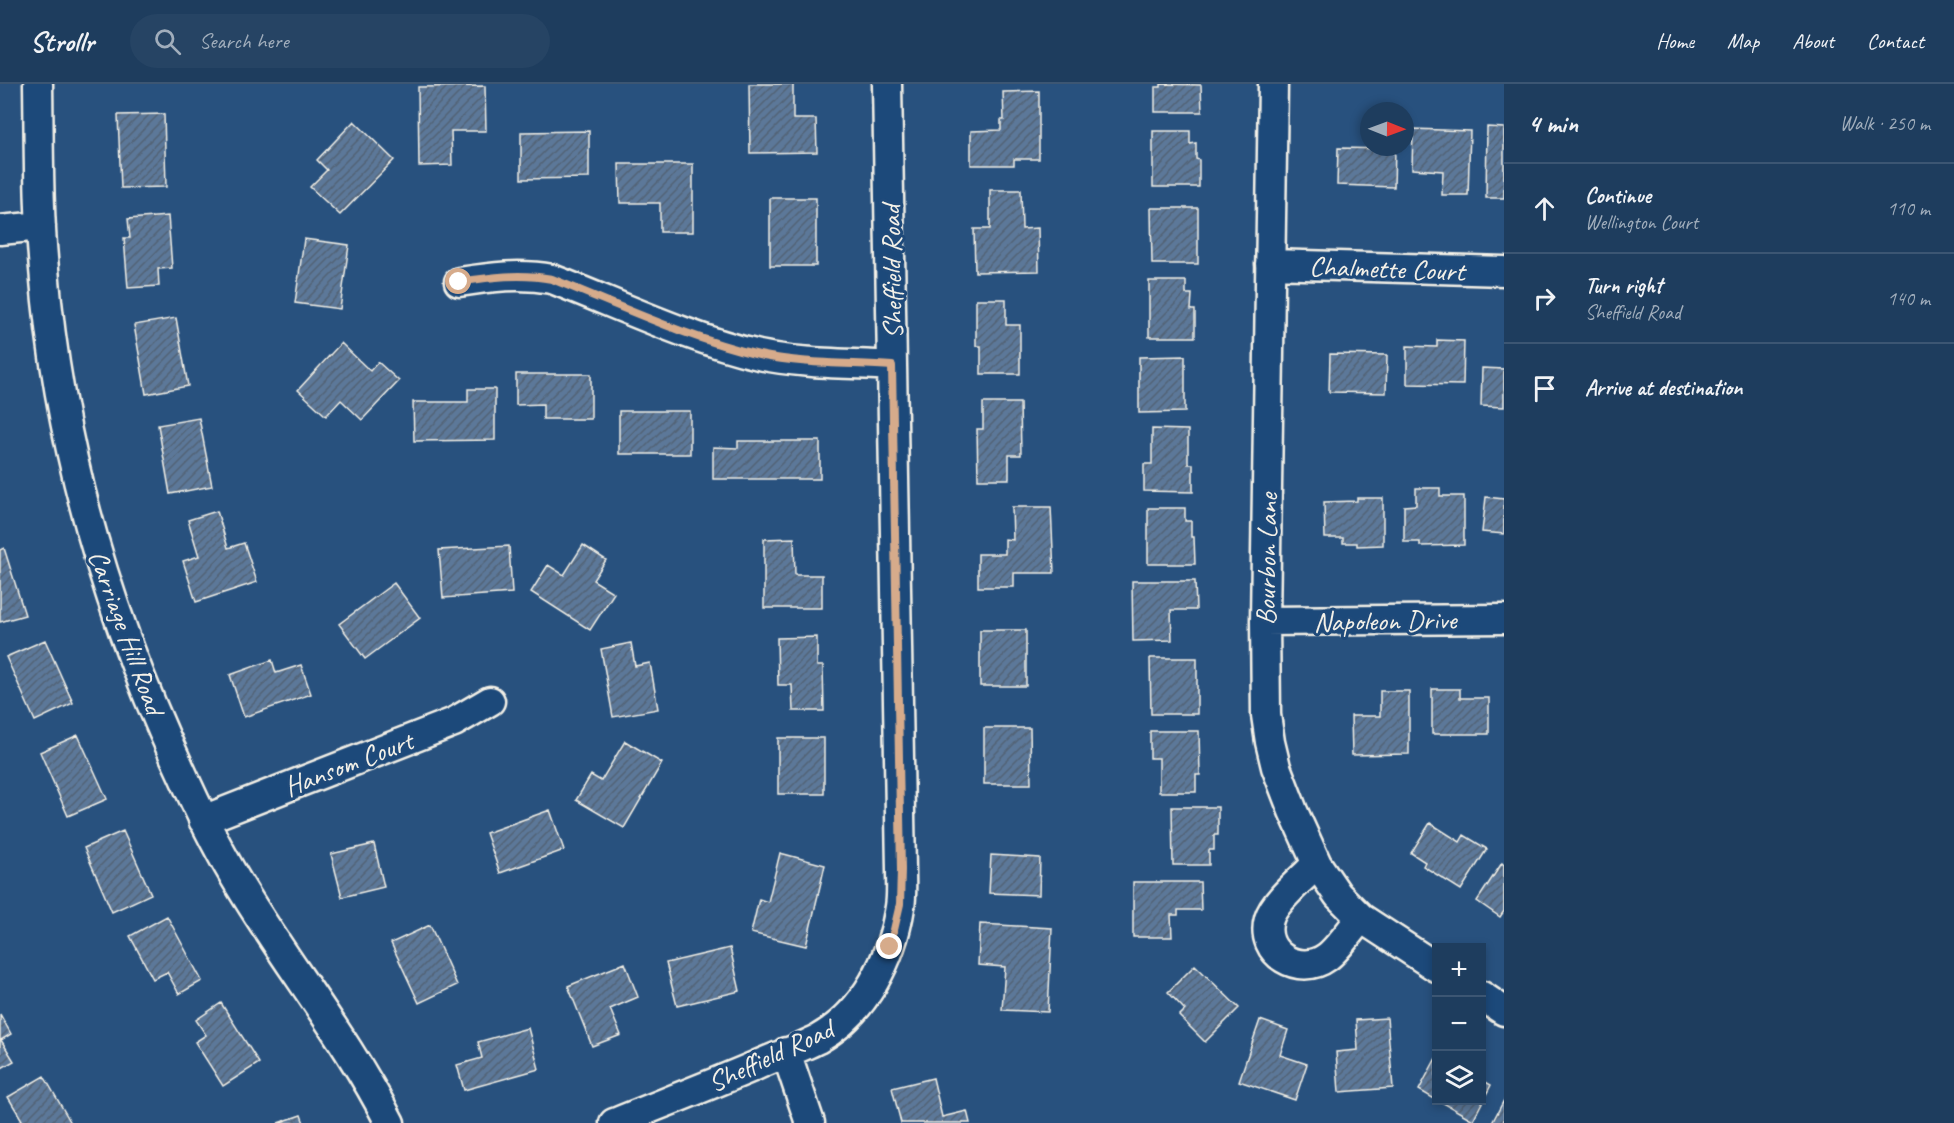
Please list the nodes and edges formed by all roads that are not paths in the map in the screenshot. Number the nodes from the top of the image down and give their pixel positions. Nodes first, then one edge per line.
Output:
1 (38, 84) edge
2 (887, 84) edge
3 (1273, 84) edge
4 (41, 226) junction
5 (0, 230) edge
6 (1269, 264) junction
7 (1504, 271) edge
8 (459, 282) dead end
9 (892, 366) junction
10 (1504, 619) edge
11 (1265, 621) junction
12 (490, 701) dead end
13 (204, 820) junction
14 (1317, 864) junction
15 (1361, 918) junction
16 (1432, 964) edge
17 (1483, 997) edge
18 (1504, 1011) edge
19 (786, 1052) junction
20 (390, 1123) edge
21 (614, 1123) edge
22 (810, 1123) edge

1 - 4 street, Carriage Hill Road
2 - 9 street, Sheffield Road
3 - 6 street, Bourbon Lane
4 - 5 street
4 - 13 street, Carriage Hill Road
6 - 7 street, Chalmette Court
6 - 11 street, Bourbon Lane
8 - 9 street
9 - 19 street, Sheffield Road
10 - 11 street, Napoleon Drive
11 - 14 street, Bourbon Lane
12 - 13 street, Hansom Court
13 - 20 street, Carriage Hill Road
14 - 15 street, Bourbon Lane
14 - 15 street
15 - 16 street, Bourbon Lane
17 - 18 street
19 - 21 street, Sheffield Road
19 - 22 street

